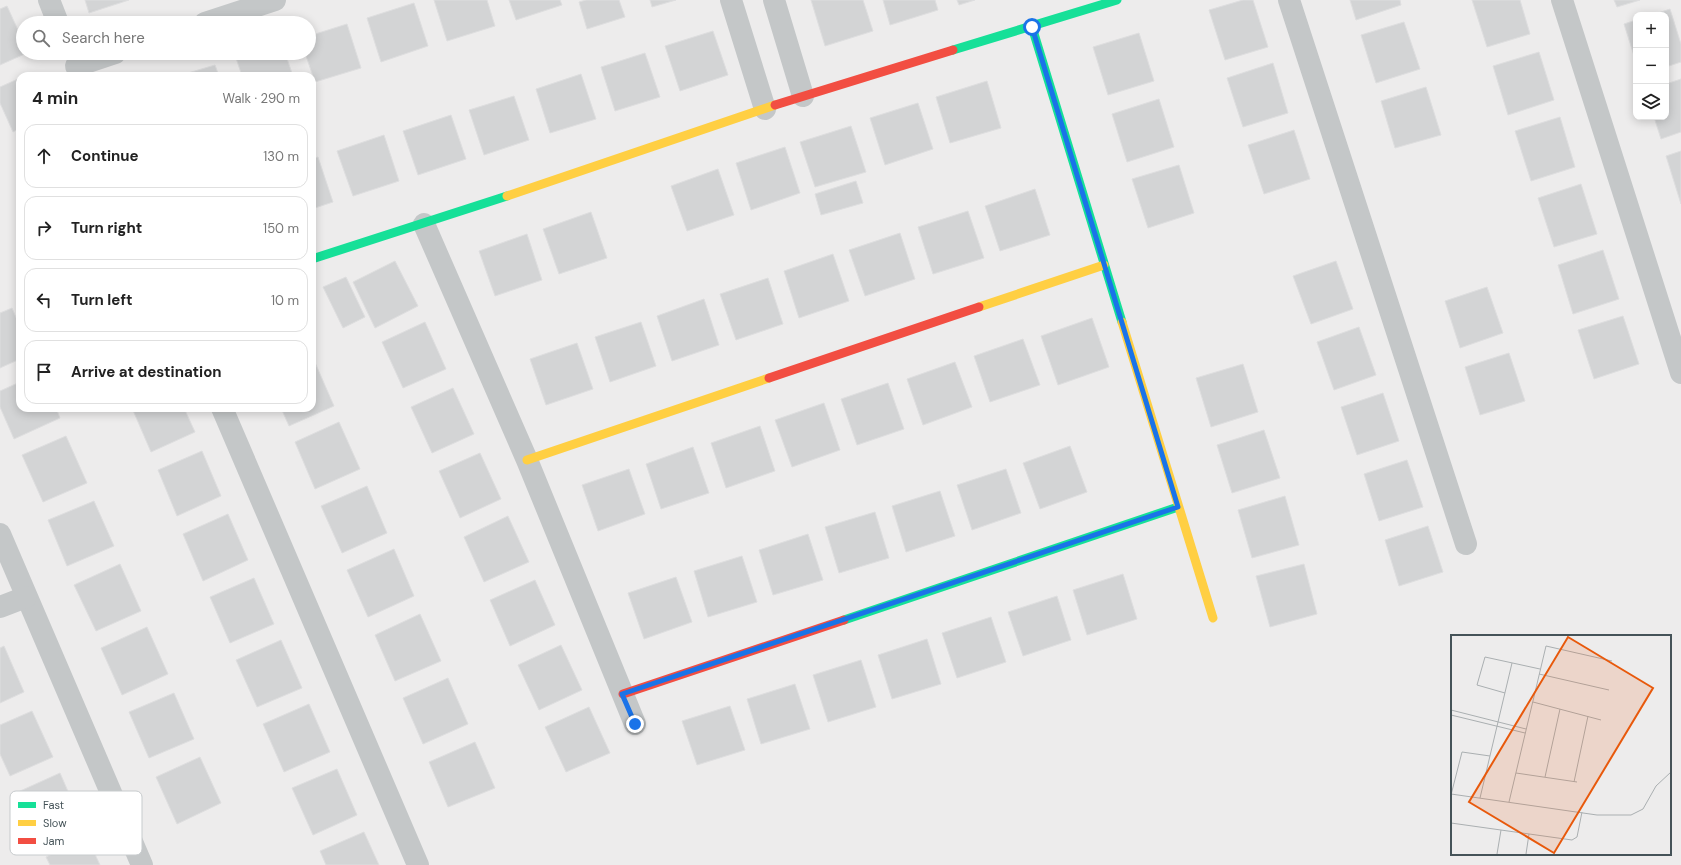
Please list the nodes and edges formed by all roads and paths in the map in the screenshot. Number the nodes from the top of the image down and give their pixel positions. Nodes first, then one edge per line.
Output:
1 (49, 0) edge
2 (275, 0) edge
3 (731, 0) edge
4 (774, 0) edge
5 (1117, 0) edge
6 (1289, 0) edge
7 (1562, 0) edge
8 (55, 16) edge
9 (226, 16) edge
10 (1032, 27) junction
11 (92, 60) edge
12 (76, 65) edge
13 (803, 96) junction
14 (765, 109) junction
15 (424, 224) junction
16 (316, 258) edge
17 (1104, 265) junction
18 (1681, 373) edge
19 (224, 412) edge
20 (527, 460) junction
21 (1178, 507) junction
22 (0, 534) edge
23 (1466, 544) dead end
24 (26, 596) junction
25 (0, 607) edge
26 (1213, 618) dead end
27 (622, 694) junction
28 (635, 724) dead end
29 (110, 791) edge
30 (138, 855) edge
31 (142, 865) edge
32 (418, 865) edge

1 - 8 street
2 - 9 street
3 - 14 street
4 - 13 street
5 - 10 street
6 - 23 street
7 - 18 street
10 - 13 street
10 - 17 street
11 - 12 street
13 - 14 street
14 - 15 street
15 - 16 street
15 - 20 street
17 - 20 street
17 - 21 street
19 - 32 street
20 - 27 street
21 - 26 street
21 - 27 street
22 - 24 street
24 - 25 street
24 - 29 street
27 - 28 street
30 - 31 street

